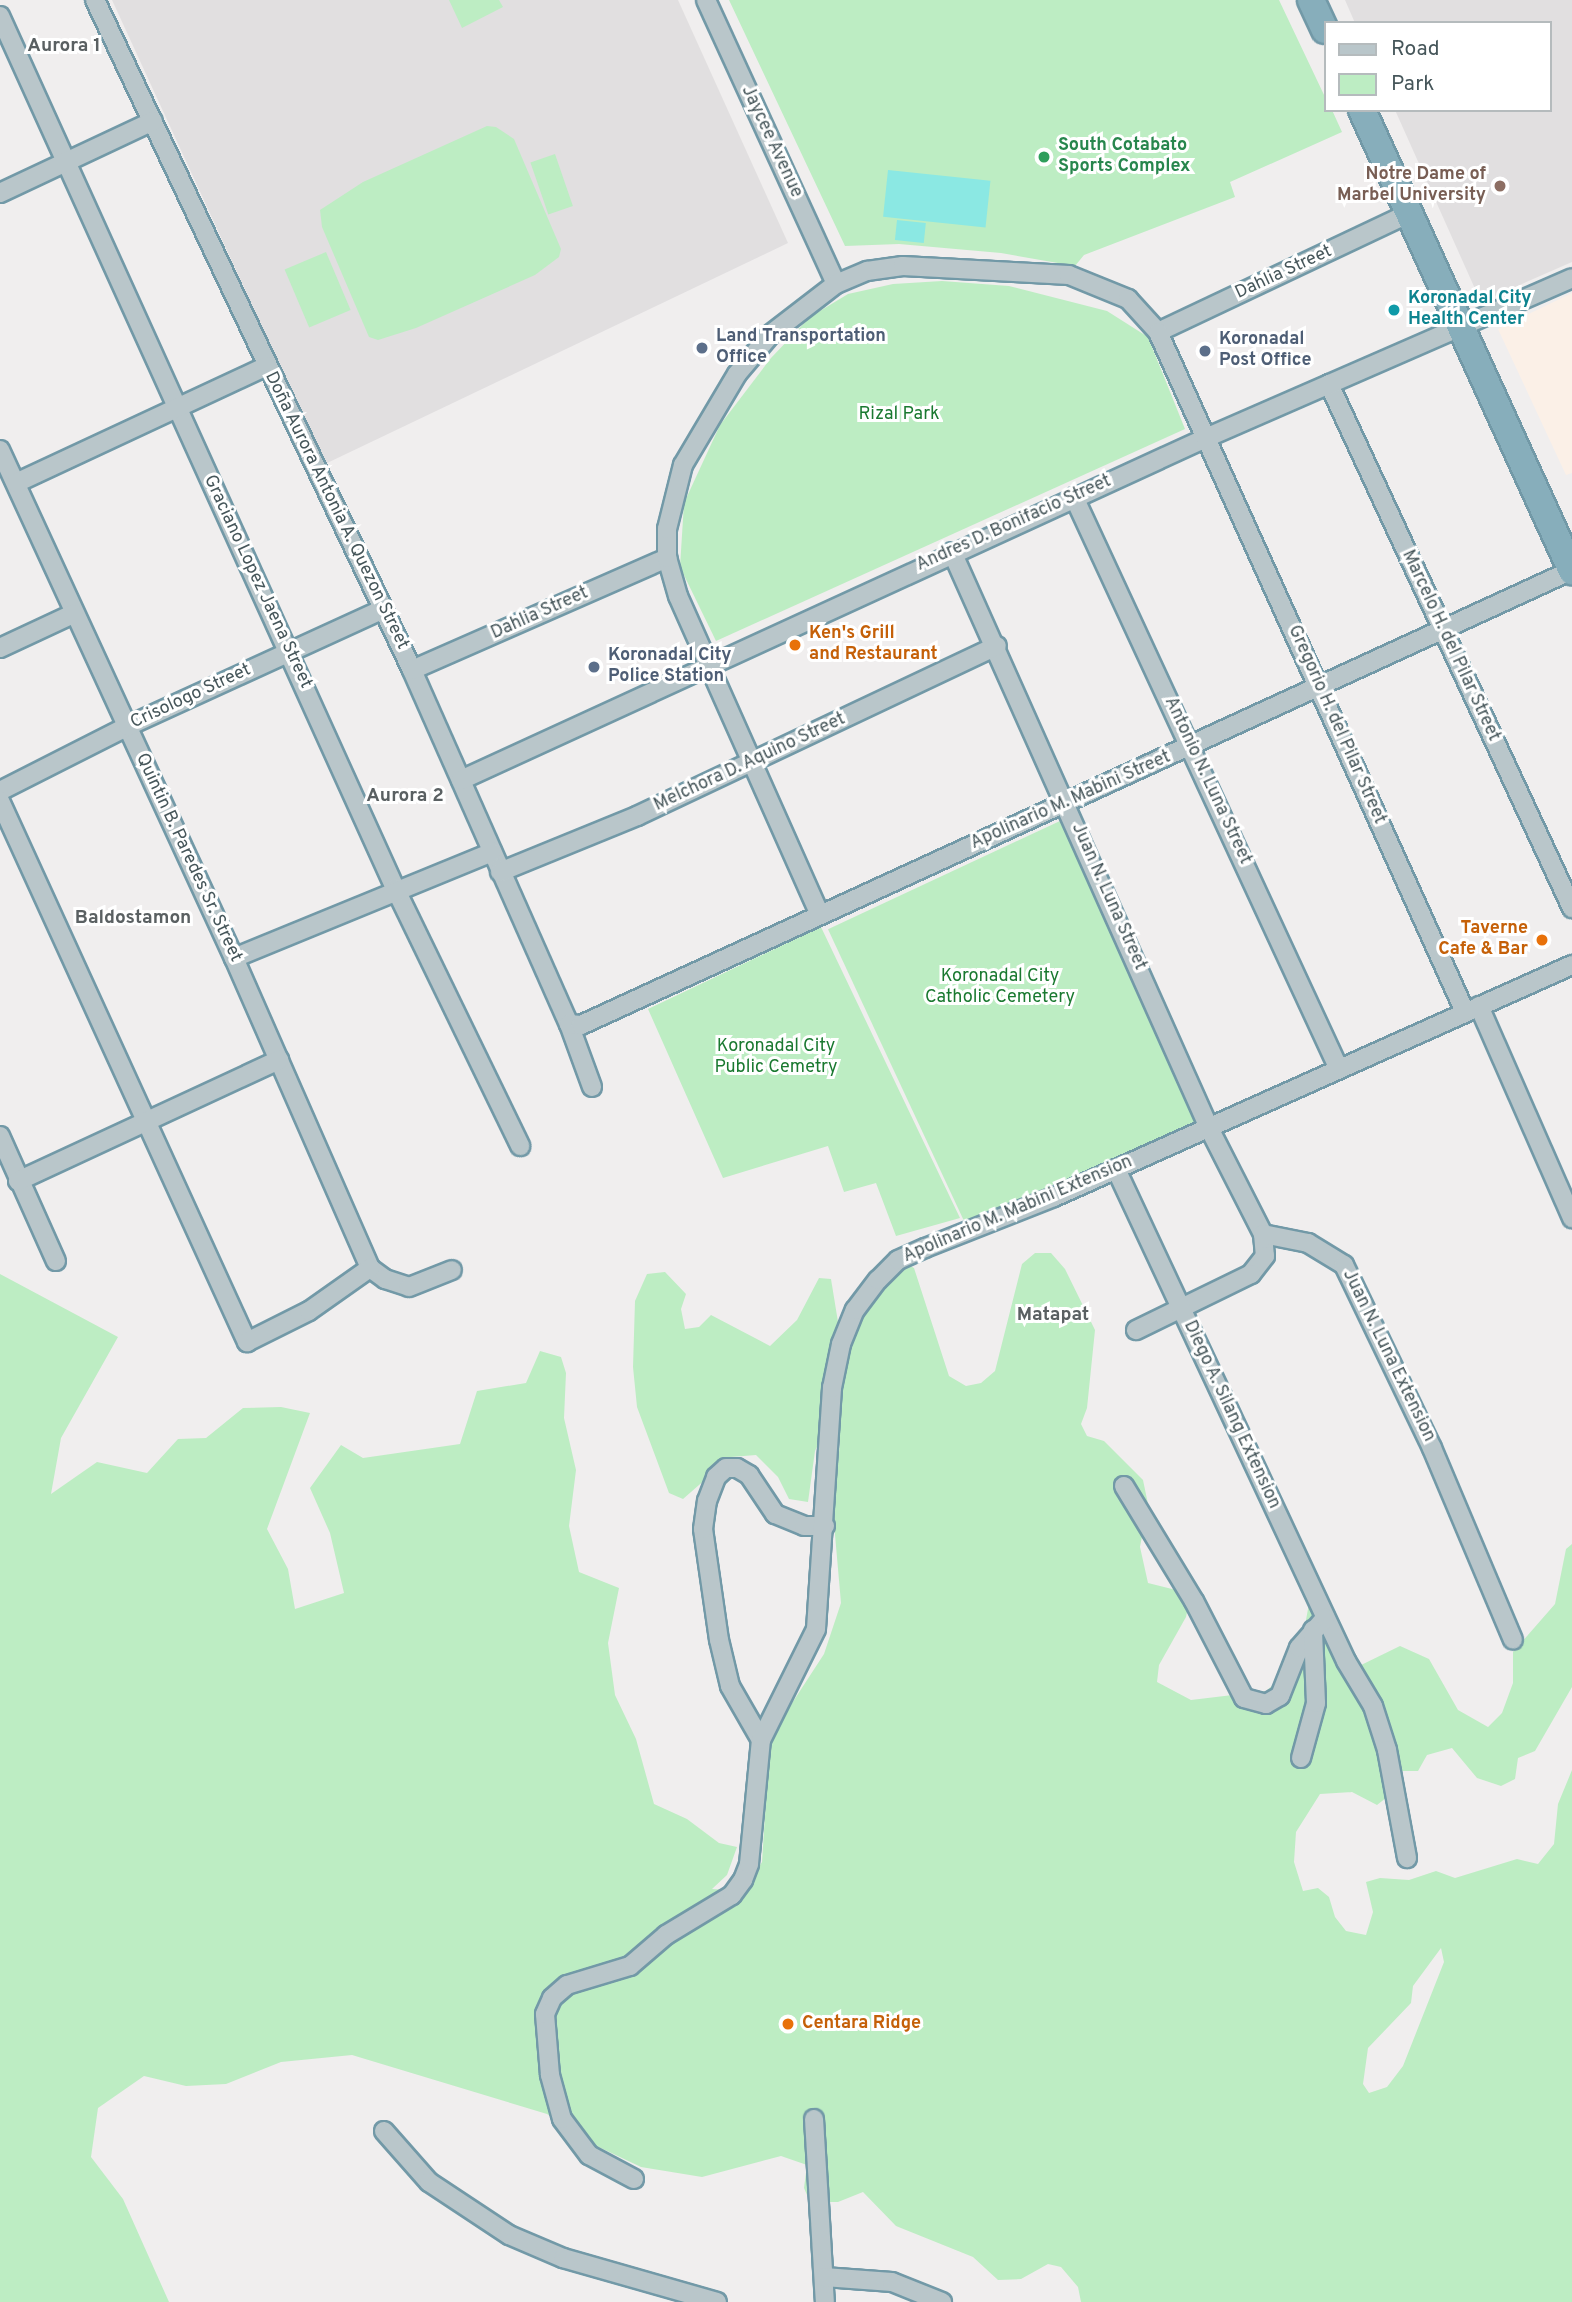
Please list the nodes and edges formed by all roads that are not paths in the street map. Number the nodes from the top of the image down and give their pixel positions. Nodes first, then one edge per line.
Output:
1 (95, 0) edge
2 (706, 0) edge
3 (1311, 0) edge
4 (0, 16) edge
5 (1324, 28) edge
6 (1363, 112) edge
7 (153, 121) junction
8 (64, 164) junction
9 (0, 193) edge
10 (1410, 214) junction
11 (1572, 278) edge
12 (836, 284) junction
13 (1461, 326) junction
14 (1158, 332) junction
15 (267, 366) junction
16 (1329, 384) junction
17 (176, 408) junction
18 (1206, 438) junction
19 (0, 450) edge
20 (16, 483) junction
21 (1074, 497) junction
22 (952, 552) junction
23 (667, 558) junction
24 (1572, 570) edge
25 (384, 609) junction
26 (73, 614) junction
27 (1444, 632) junction
28 (997, 646) junction
29 (0, 648) edge
30 (290, 651) junction
31 (706, 664) junction
32 (412, 670) junction
33 (1319, 688) junction
34 (128, 726) junction
35 (1191, 747) junction
36 (750, 764) junction
37 (461, 780) junction
38 (0, 791) edge
39 (0, 801) edge
40 (1067, 802) junction
41 (492, 852) junction
42 (500, 872) junction
43 (395, 888) junction
44 (1572, 908) edge
45 (820, 915) junction
46 (234, 958) junction
47 (1572, 965) edge
48 (1472, 1009) junction
49 (569, 1024) junction
50 (279, 1060) junction
51 (1338, 1067) junction
52 (592, 1087) dead end
53 (144, 1119) junction
54 (1209, 1128) junction
55 (0, 1136) edge
56 (520, 1146) dead end
57 (1116, 1169) junction
58 (18, 1181) junction
59 (1572, 1218) edge
60 (1263, 1234) junction
61 (56, 1261) dead end
62 (370, 1268) junction
63 (452, 1270) dead end
64 (1181, 1307) junction
65 (1136, 1330) dead end
66 (1124, 1486) dead end
67 (825, 1526) junction
68 (1319, 1624) junction
69 (1513, 1640) dead end
70 (761, 1740) junction
71 (1301, 1758) dead end
72 (1407, 1858) dead end
73 (814, 2119) dead end
74 (384, 2131) dead end
75 (634, 2179) dead end
76 (824, 2277) junction
77 (717, 2302) edge
78 (825, 2302) edge
79 (942, 2302) edge

1 - 7 street, Doña Aurora Antonia A. Quezon Street
2 - 12 street, Jaycee Avenue
3 - 5 highway
4 - 8 street, Graciano Lopez Jaena Street
6 - 10 highway
7 - 8 street
7 - 15 street, Doña Aurora Antonia A. Quezon Street
8 - 9 street
8 - 17 street, Graciano Lopez Jaena Street
10 - 13 highway
10 - 14 street, Dahlia Street
11 - 13 street, Andres D. Bonifacio Street
12 - 14 street, Gregorio H. del Pilar Street
12 - 23 street, Gregorio H. del Pilar Street
13 - 16 street, Andres D. Bonifacio Street
13 - 24 highway
14 - 18 street, Gregorio H. del Pilar Street
15 - 17 street
15 - 25 street, Doña Aurora Antonia A. Quezon Street
16 - 18 street, Andres D. Bonifacio Street
16 - 27 street, Marcelo H. del Pilar Street
17 - 20 street
17 - 30 street, Graciano Lopez Jaena Street
18 - 21 street, Andres D. Bonifacio Street
18 - 33 street, Gregorio H. del Pilar Street
19 - 20 street, Quintin B. Paredes Sr. Street
20 - 26 street, Quintin B. Paredes Sr. Street
21 - 22 street, Andres D. Bonifacio Street
21 - 35 street, Antonio N. Luna Street
22 - 28 street, Juan N. Luna Street
22 - 31 street, Andres D. Bonifacio Street
23 - 31 street
23 - 32 street, Dahlia Street
24 - 27 street, Apolinario M. Mabini Street
25 - 30 street, Crisologo Street
25 - 32 street, Doña Aurora Antonia A. Quezon Street
26 - 29 street
26 - 34 street, Quintin B. Paredes Sr. Street
27 - 33 street, Apolinario M. Mabini Street
27 - 44 street, Marcelo H. del Pilar Street
28 - 36 street, Melchora D. Aquino Street
28 - 40 street, Juan N. Luna Street
30 - 34 street, Crisologo Street
30 - 43 street, Graciano Lopez Jaena Street
31 - 36 street
31 - 37 street, Andres D. Bonifacio Street
32 - 37 street, Doña Aurora Antonia A. Quezon Street
33 - 35 street, Apolinario M. Mabini Street
33 - 48 street, Gregorio H. del Pilar Street
34 - 38 street, Crisologo Street
34 - 46 street, Quintin B. Paredes Sr. Street
35 - 40 street, Apolinario M. Mabini Street
35 - 51 street, Antonio N. Luna Street
36 - 42 street, Melchora D. Aquino Street
36 - 45 street
37 - 41 street, Doña Aurora Antonia A. Quezon Street
39 - 53 street
40 - 45 street, Apolinario M. Mabini Street
40 - 54 street, Juan N. Luna Street
41 - 42 street, Doña Aurora Antonia A. Quezon Street
41 - 43 street
42 - 49 street, Doña Aurora Antonia A. Quezon Street
43 - 46 street
43 - 56 street, Graciano Lopez Jaena Street
45 - 49 street, Apolinario M. Mabini Street
46 - 50 street, Quintin B. Paredes Sr. Street
47 - 48 street, Apolinario M. Mabini Extension
48 - 51 street, Apolinario M. Mabini Extension
48 - 59 street, Gregorio H. del Pilar Street
49 - 52 street, Doña Aurora Antonia A. Quezon Street
50 - 53 street
50 - 62 street, Quintin B. Paredes Sr. Street
51 - 54 street, Apolinario M. Mabini Extension
53 - 58 street
53 - 62 street
54 - 57 street, Apolinario M. Mabini Extension
54 - 60 street
55 - 58 street
57 - 64 street, Diego A. Silang Extension
57 - 67 street, Apolinario M. Mabini Extension
58 - 61 street
60 - 64 street
60 - 69 street, Juan N. Luna Extension
62 - 63 street
64 - 65 street
64 - 68 street, Diego A. Silang Extension
66 - 68 street
67 - 70 street, Apolinario M. Mabini Extension
67 - 70 street
68 - 71 street
68 - 72 street, Diego A. Silang Extension
70 - 75 street, Apolinario M. Mabini Extension
73 - 76 street
74 - 77 street
76 - 78 street
76 - 79 street

